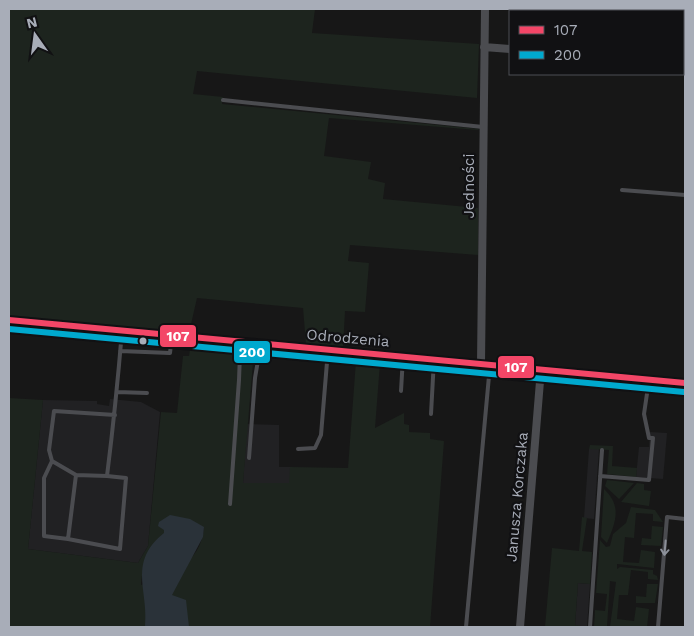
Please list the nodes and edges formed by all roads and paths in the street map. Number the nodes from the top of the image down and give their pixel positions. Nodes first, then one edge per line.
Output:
1 (485, 9) edge
2 (484, 47) junction
3 (509, 49) edge
4 (224, 100) dead end
5 (483, 127) junction
6 (622, 190) dead end
7 (685, 195) edge
8 (9, 320) edge
9 (122, 331) junction
10 (172, 335) junction
11 (236, 341) junction
12 (261, 344) junction
13 (328, 350) junction
14 (120, 351) junction
15 (404, 357) junction
16 (434, 360) junction
17 (486, 364) junction
18 (541, 369) junction
19 (649, 380) junction
20 (685, 383) edge
21 (117, 392) junction
22 (401, 392) dead end
23 (147, 393) dead end
24 (431, 414) dead end
25 (115, 415) junction
26 (298, 450) dead end
27 (602, 450) dead end
28 (249, 458) dead end
29 (52, 461) junction
30 (76, 475) junction
31 (107, 476) junction
32 (600, 476) junction
33 (230, 504) dead end
34 (685, 519) edge
35 (68, 539) junction
36 (466, 627) edge
37 (520, 627) edge
38 (590, 627) edge
39 (658, 627) edge

1 - 2 street, Jedności
2 - 3 street
2 - 5 street, Jedności
4 - 5 lane
5 - 17 street, Jedności
6 - 7 lane
8 - 9 street, Odrodzenia
9 - 10 street, Odrodzenia
9 - 14 lane
10 - 11 street, Odrodzenia
10 - 14 lane
11 - 12 street, Odrodzenia
11 - 33 lane
12 - 13 street, Odrodzenia
12 - 28 lane
13 - 15 street, Odrodzenia
13 - 26 lane
14 - 21 lane
15 - 16 street, Odrodzenia
15 - 22 lane
16 - 17 street, Odrodzenia
16 - 24 lane
17 - 18 street, Odrodzenia
17 - 36 lane
18 - 19 street, Odrodzenia
18 - 37 street, Janusza Korczaka
19 - 20 street, Odrodzenia
19 - 32 lane
21 - 23 lane
21 - 25 lane
25 - 29 lane
25 - 31 lane
27 - 32 lane
29 - 30 lane
29 - 35 lane
30 - 31 lane
30 - 35 lane
31 - 35 lane
32 - 38 lane
34 -> 39 lane

